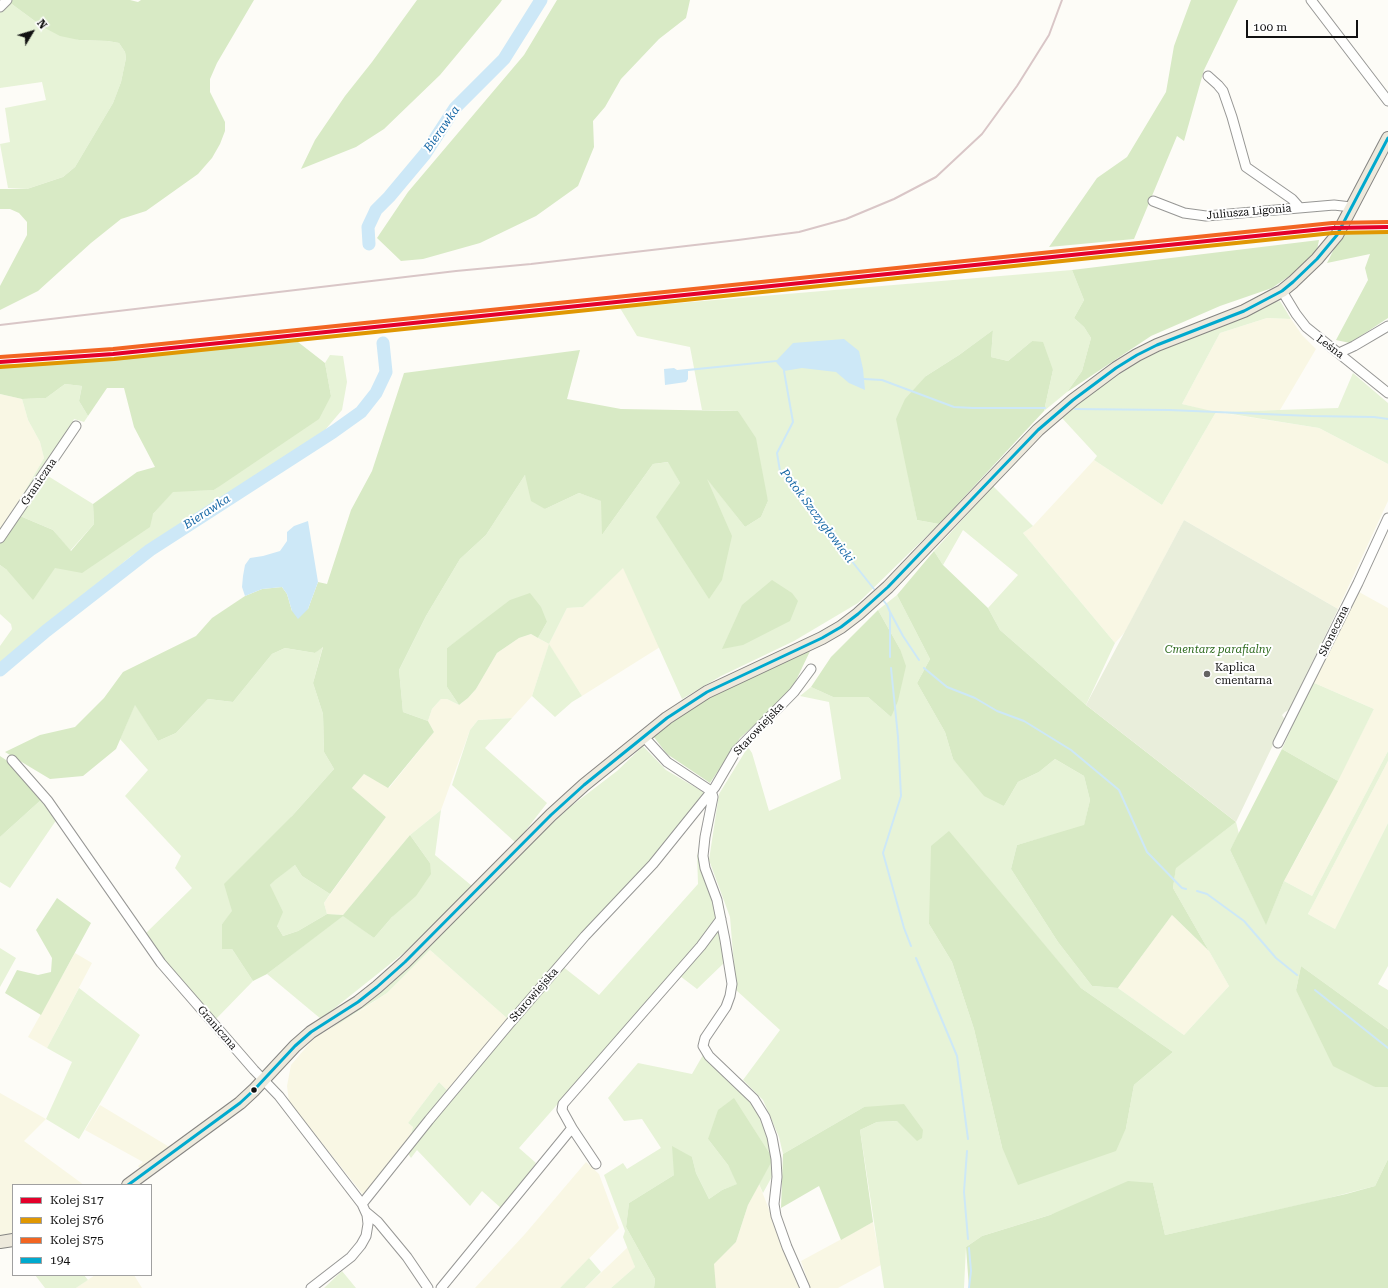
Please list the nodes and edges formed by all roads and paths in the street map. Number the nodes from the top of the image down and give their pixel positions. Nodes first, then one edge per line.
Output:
1 (7, 0) edge
2 (1311, 0) edge
3 (0, 7) edge
4 (1208, 76) dead end
5 (1388, 101) edge
6 (1388, 138) edge
7 (1153, 201) dead end
8 (1351, 207) junction
9 (1300, 208) junction
10 (1282, 291) junction
11 (1388, 326) edge
12 (1339, 353) junction
13 (1388, 393) edge
14 (76, 426) dead end
15 (1388, 518) edge
16 (0, 538) edge
17 (810, 669) dead end
18 (644, 737) junction
19 (1278, 743) dead end
20 (12, 760) dead end
21 (712, 791) junction
22 (721, 919) junction
23 (264, 1080) junction
24 (572, 1128) junction
25 (596, 1164) dead end
26 (129, 1184) edge
27 (364, 1208) junction
28 (12, 1240) edge
29 (0, 1242) edge
30 (311, 1288) edge
31 (428, 1288) edge
32 (441, 1288) edge
33 (805, 1288) edge

1 - 3 street
2 - 5 street
4 - 9 street, Juliusza Ligonia
6 - 8 main road
7 - 9 street, Juliusza Ligonia
8 - 9 street, Juliusza Ligonia
8 - 10 main road
10 - 12 street, Leśna
10 - 18 main road
11 - 12 street
12 - 13 street, Leśna
14 - 16 street, Graniczna
15 - 19 street, Słoneczna
17 - 21 street, Starowiejska
18 - 21 street
18 - 23 main road
20 - 23 street, Graniczna
21 - 22 street, Starowiejska
21 - 27 street, Starowiejska
22 - 24 street
22 - 33 street, Starowiejska
23 - 26 main road
23 - 27 street, Graniczna
24 - 25 street
24 - 32 street
27 - 30 street
27 - 31 street
28 - 29 main road

